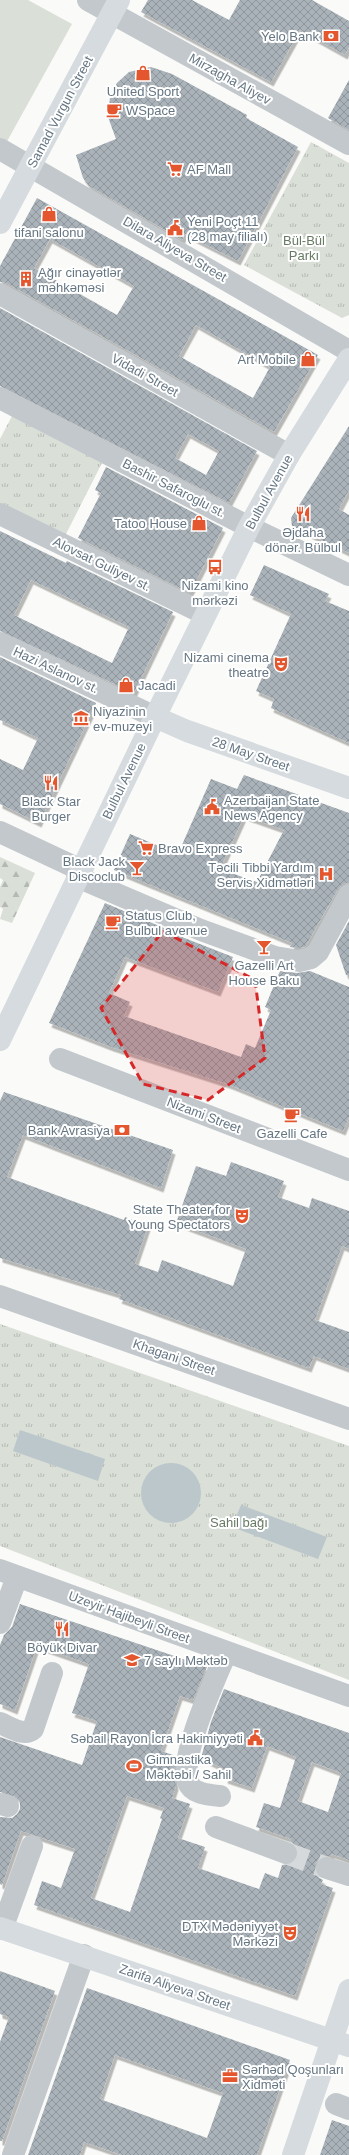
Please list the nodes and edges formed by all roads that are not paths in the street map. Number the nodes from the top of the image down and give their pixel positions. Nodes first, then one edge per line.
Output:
1 (88, 0) edge
2 (115, 7) edge
3 (349, 144) edge
4 (0, 148) edge
5 (31, 166) junction
6 (0, 223) edge
7 (0, 294) edge
8 (349, 351) edge
9 (349, 359) edge
10 (0, 398) edge
11 (289, 455) junction
12 (0, 514) edge
13 (249, 527) junction
14 (349, 575) edge
15 (205, 614) junction
16 (0, 643) edge
17 (155, 717) junction
18 (349, 788) edge
19 (0, 832) edge
20 (79, 873) junction
21 (349, 895) edge
22 (0, 1040) edge
23 (60, 1059) dead end
24 (349, 1170) edge
25 (0, 1296) edge
26 (349, 1419) edge
27 (9, 1573) edge
28 (0, 1623) edge
29 (226, 1653) junction
30 (52, 1673) dead end
31 (349, 1696) edge
32 (0, 1723) edge
33 (220, 1796) dead end
34 (216, 1827) dead end
35 (32, 1846) dead end
36 (286, 1853) tunnel mouth
37 (328, 1868) tunnel mouth
38 (349, 1876) edge
39 (1, 1929) edge
40 (84, 1955) junction
41 (349, 1990) edge
42 (340, 2043) edge
43 (13, 2155) edge
44 (293, 2155) edge

1 - 2 street, Mirzagha Aliyev
2 - 3 street, Mirzagha Aliyev
2 - 5 main road, Samad Vurgun Street
4 - 5 street, Dilara Aliyeva Street
5 - 6 main road, Samad Vurgun Street
5 - 8 street, Dilara Aliyeva Street
7 - 11 street, Vidadi Street
9 - 11 main road, Bulbul Avenue
10 - 13 street, Bashir Safaroglu st.
11 - 13 main road, Bulbul Avenue
12 - 15 street, Alovsat Guliyev st.
13 - 14 street, Bashir Safaroglu st.
13 - 15 main road, Bulbul Avenue
15 - 17 main road, Bulbul Avenue
16 - 17 street, Hazi Aslanov st.
17 - 18 main road, 28 May Street
17 - 20 main road, Bulbul Avenue
19 - 20 street
20 - 21 street
20 - 22 main road, Bulbul Avenue
23 - 24 street, Nizami Street
25 - 26 street, Khagani Street
27 - 28 street
27 - 29 street, Uzeyir Hajibeyli Street
29 - 31 street, Uzeyir Hajibeyli Street
29 - 33 street
30 - 32 street
34 - 36 street
35 - 39 street
37 - 38 street
39 - 40 main road, Zarifa Aliyeva Street
40 - 42 main road, Zarifa Aliyeva Street
40 - 43 street
41 - 42 main road
42 - 44 main road

